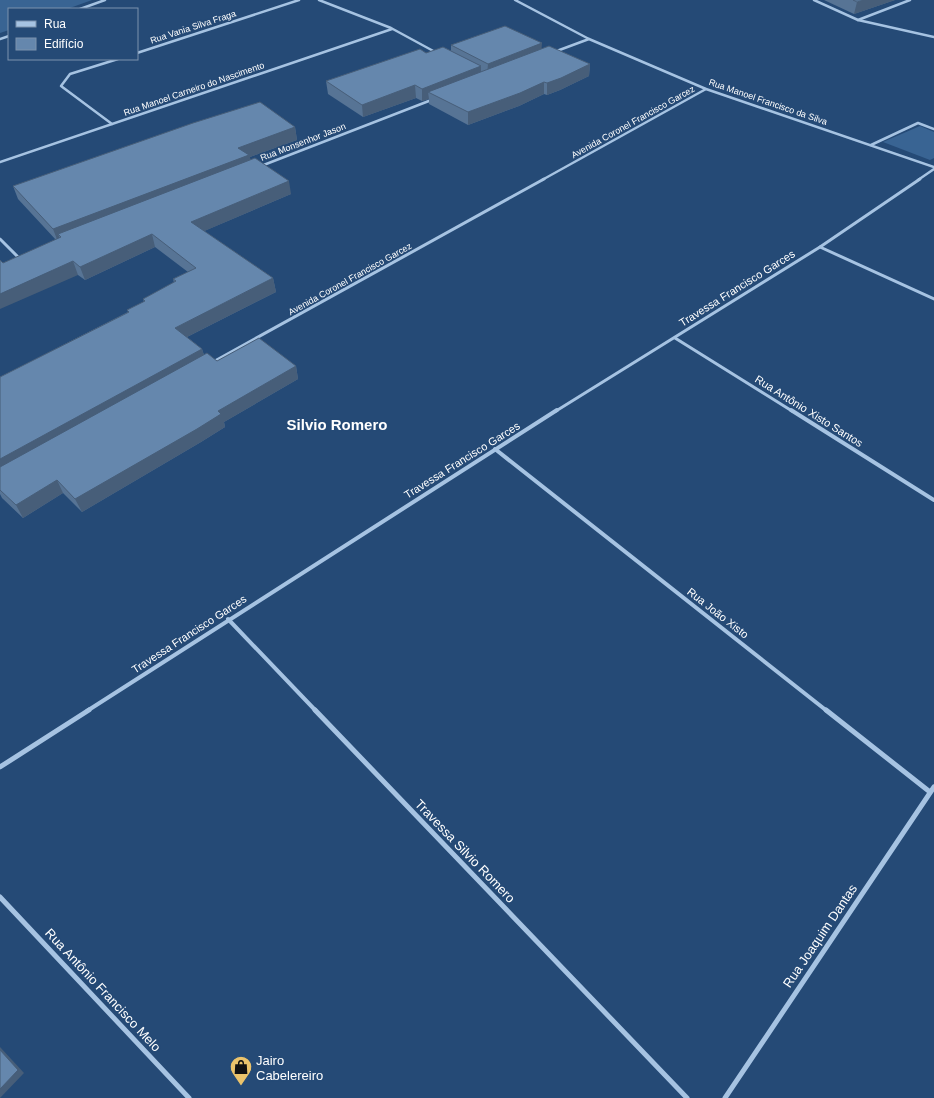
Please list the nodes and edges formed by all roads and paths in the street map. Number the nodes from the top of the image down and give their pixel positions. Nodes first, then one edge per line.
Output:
1 (105, 0) edge
2 (299, 0) edge
3 (319, 0) edge
4 (514, 0) edge
5 (814, 0) edge
6 (910, 0) edge
7 (83, 8) edge
8 (858, 20) junction
9 (392, 29) junction
10 (934, 37) edge
11 (589, 39) junction
12 (138, 53) edge
13 (552, 53) edge
14 (439, 54) edge
15 (115, 60) edge
16 (706, 90) junction
17 (441, 96) edge
18 (112, 124) junction
19 (934, 129) edge
20 (871, 144) junction
21 (0, 162) edge
22 (256, 168) edge
23 (934, 168) edge
24 (0, 239) edge
25 (820, 247) junction
26 (29, 257) edge
27 (21, 260) junction
28 (14, 263) edge
29 (934, 299) edge
30 (675, 338) junction
31 (210, 364) edge
32 (496, 448) junction
33 (934, 500) edge
34 (228, 619) junction
35 (0, 767) edge
36 (934, 787) edge
37 (930, 792) junction
38 (0, 897) edge
39 (189, 1098) edge
40 (687, 1098) edge
41 (725, 1098) edge

1 - 7 street
2 - 12 street, Rua Vania Silva Fraga
3 - 9 street
4 - 11 street, Rua Manoel Francisco da Silva
5 - 8 street
6 - 8 street
8 - 10 street
9 - 14 street
9 - 18 street, Rua Manoel Carneiro do Nascimento
11 - 13 street
11 - 16 street, Rua Manoel Francisco da Silva
15 - 18 street
16 - 20 street, Rua Manoel Francisco da Silva
16 - 31 street, Avenida Coronel Francisco Garcez
17 - 22 street, Rua Monsenhor Jason
18 - 21 street, Rua Manoel Carneiro do Nascimento
19 - 20 street
20 - 23 street, Rua Manoel Francisco da Silva
23 - 25 street, Travessa Francisco Garces
24 - 27 street
25 - 29 street
25 - 30 street, Travessa Francisco Garces
26 - 27 street
27 - 28 street
30 - 32 street, Travessa Francisco Garces
30 - 33 street, Rua Antônio Xisto Santos
32 - 34 street, Travessa Francisco Garces
32 - 37 street, Rua João Xisto
34 - 35 street, Travessa Francisco Garces
34 - 40 street, Travessa Silvio Romero
36 - 37 street, Rua Joaquim Dantas
37 - 41 street, Rua Joaquim Dantas
38 - 39 street, Rua Antônio Francisco Melo

